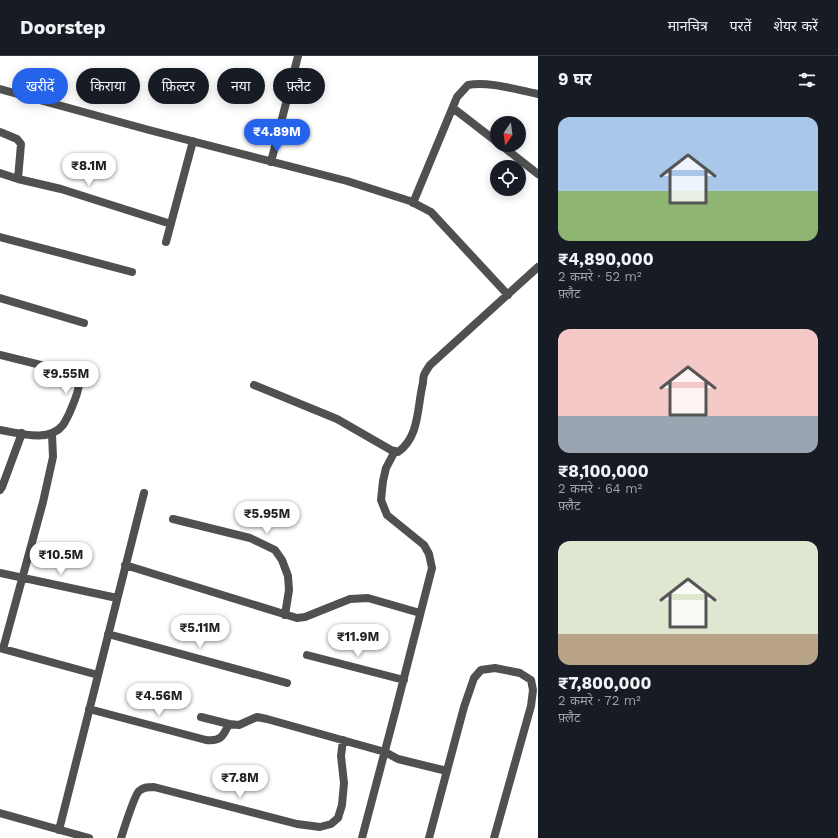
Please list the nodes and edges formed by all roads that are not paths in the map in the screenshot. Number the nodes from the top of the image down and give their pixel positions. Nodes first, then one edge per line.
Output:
1 (298, 56) edge
2 (0, 89) edge
3 (538, 94) edge
4 (453, 108) junction
5 (0, 132) edge
6 (490, 137) edge
7 (193, 142) junction
8 (509, 152) edge
9 (271, 162) junction
10 (0, 173) edge
11 (538, 174) edge
12 (18, 179) junction
13 (413, 202) junction
14 (171, 224) junction
15 (0, 237) edge
16 (166, 242) dead end
17 (538, 267) edge
18 (132, 272) dead end
19 (508, 295) junction
20 (0, 298) edge
21 (84, 323) dead end
22 (0, 356) edge
23 (254, 385) dead end
24 (0, 430) edge
25 (22, 433) junction
26 (52, 434) junction
27 (395, 451) junction
28 (0, 490) edge
29 (144, 493) dead end
30 (173, 519) dead end
31 (125, 565) junction
32 (0, 573) edge
33 (22, 578) junction
34 (117, 598) junction
35 (420, 613) junction
36 (285, 614) junction
37 (108, 634) junction
38 (1, 649) edge
39 (307, 655) dead end
40 (98, 675) junction
41 (404, 680) junction
42 (287, 683) dead end
43 (89, 709) junction
44 (201, 717) dead end
45 (229, 724) junction
46 (343, 740) junction
47 (385, 752) junction
48 (447, 771) junction
49 (0, 813) edge
50 (59, 830) junction
51 (89, 838) edge
52 (121, 838) edge
53 (362, 838) edge
54 (429, 838) edge
55 (494, 838) edge

1 - 9 street
2 - 7 street
3 - 4 street
4 - 6 street
4 - 13 street
5 - 12 street
7 - 9 street
7 - 14 street
8 - 11 street
9 - 13 street
10 - 12 street
12 - 14 street
13 - 19 street
14 - 16 street
15 - 18 street
17 - 19 street
19 - 27 street
20 - 21 street
22 - 26 street
23 - 27 street
24 - 25 street
25 - 26 street
25 - 28 street
26 - 33 street
27 - 35 street
29 - 31 street
30 - 36 street
31 - 34 street
31 - 36 street
32 - 33 street
33 - 34 street
33 - 38 street
34 - 37 street
35 - 36 street
35 - 41 street
37 - 40 street
37 - 42 street
38 - 40 street
39 - 41 street
40 - 43 street
41 - 47 street
43 - 45 street
43 - 50 street
44 - 45 street
45 - 46 street
46 - 47 street
46 - 52 street
47 - 48 street
47 - 53 street
48 - 54 street
48 - 55 street
49 - 50 street
50 - 51 street

